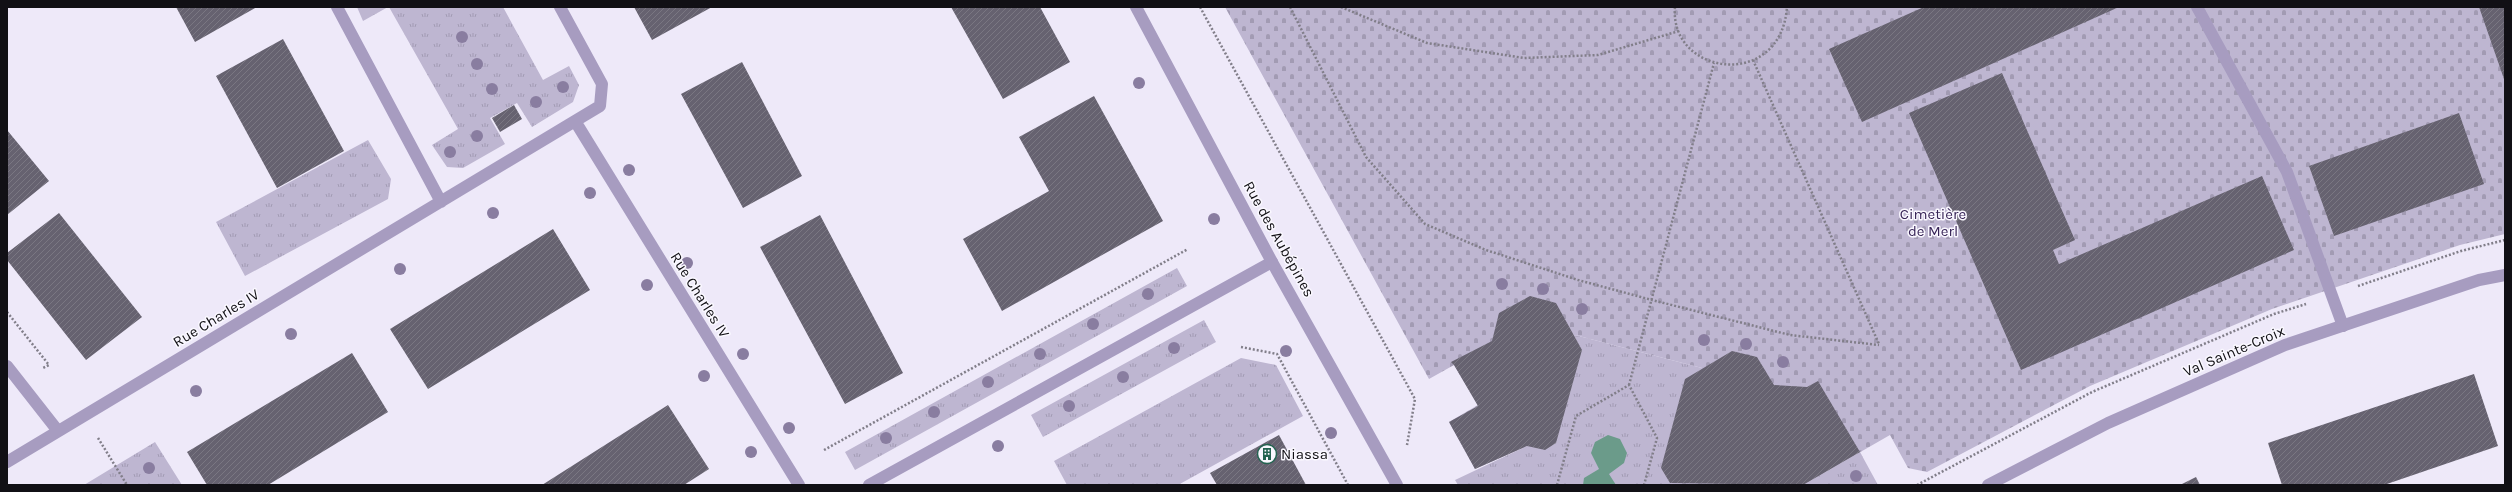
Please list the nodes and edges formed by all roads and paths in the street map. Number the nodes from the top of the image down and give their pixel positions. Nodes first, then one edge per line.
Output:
1 (337, 7) edge
2 (560, 7) edge
3 (1136, 7) edge
4 (1200, 7) edge
5 (1290, 7) edge
6 (1341, 7) edge
7 (1675, 7) edge
8 (1787, 7) edge
9 (2197, 7) edge
10 (1679, 31) junction
11 (1754, 60) junction
12 (1714, 63) junction
13 (575, 121) junction
14 (441, 202) junction
15 (1188, 249) dead end
16 (1272, 262) junction
17 (2505, 275) edge
18 (1652, 300) junction
19 (2342, 326) junction
20 (1241, 347) dead end
21 (7, 366) edge
22 (1628, 385) junction
23 (84, 416) junction
24 (58, 431) junction
25 (824, 450) dead end
26 (1406, 454) dead end
27 (7, 462) edge
28 (128, 485) edge
29 (799, 485) edge
30 (869, 485) edge
31 (1348, 485) edge
32 (1397, 485) edge
33 (1558, 485) edge
34 (1644, 485) edge
35 (1988, 485) edge

1 - 14 street
2 - 13 street, Rue Charles IV
3 - 16 street, Rue des Aubépines
4 - 26 path
5 - 18 path
6 - 10 path
7 - 10 path
8 - 11 path
9 - 19 street
10 - 12 path
11 - 12 path
11 - 18 path
12 - 18 path
13 - 14 street, Rue Charles IV
13 - 29 street, Rue Charles IV
14 - 23 street, Rue Charles IV
15 - 25 path
16 - 30 street
16 - 32 street, Rue des Aubépines
17 - 19 street, Val Sainte-Croix
18 - 22 path
19 - 35 street, Val Sainte-Croix
20 - 31 path
21 - 24 street
22 - 33 path
22 - 34 path
23 - 24 street, Rue Charles IV
23 - 28 path
24 - 27 street, Rue Charles IV

